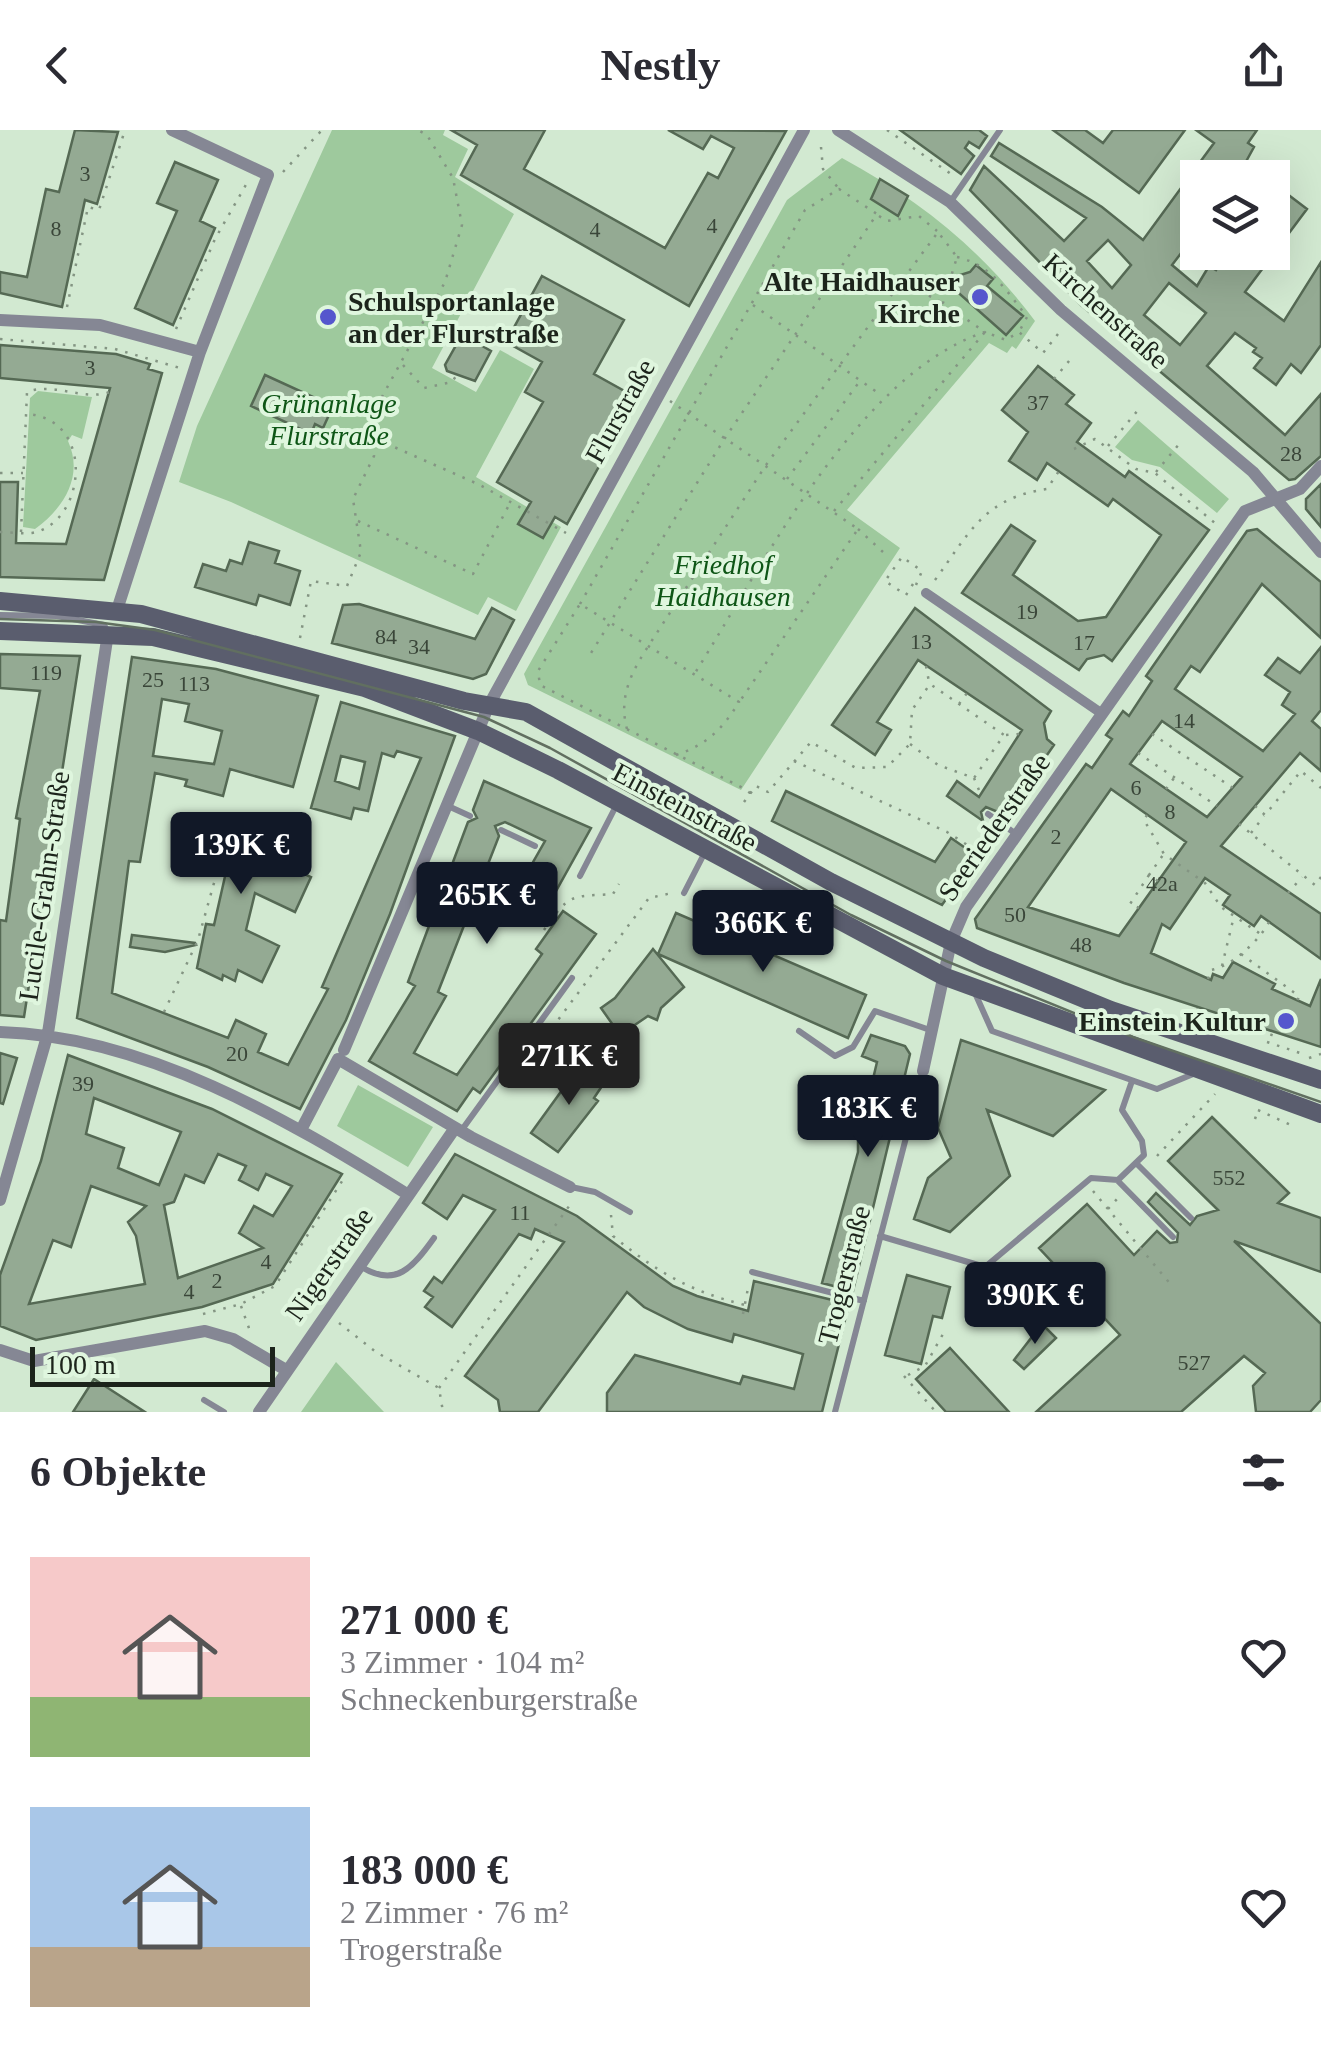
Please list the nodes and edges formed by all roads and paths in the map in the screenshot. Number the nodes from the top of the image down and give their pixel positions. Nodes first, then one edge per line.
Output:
1 (126, 130) edge
2 (172, 130) edge
3 (322, 130) edge
4 (418, 130) edge
5 (804, 130) edge
6 (838, 130) edge
7 (887, 130) edge
8 (1000, 130) edge
9 (821, 147) dead end
10 (262, 172) junction
11 (964, 182) junction
12 (838, 189) junction
13 (950, 202) junction
14 (877, 214) junction
15 (938, 232) junction
16 (956, 257) junction
17 (901, 281) junction
18 (943, 303) junction
19 (751, 304) junction
20 (0, 320) edge
21 (64, 323) junction
22 (985, 332) junction
23 (1019, 332) junction
24 (796, 333) junction
25 (1058, 334) dead end
26 (0, 339) edge
27 (170, 344) junction
28 (200, 352) junction
29 (1074, 354) dead end
30 (839, 362) junction
31 (402, 364) junction
32 (194, 372) junction
33 (456, 376) dead end
34 (1054, 379) dead end
35 (861, 380) junction
36 (114, 390) dead end
37 (659, 394) junction
38 (882, 396) junction
39 (1139, 409) dead end
40 (26, 414) junction
41 (689, 414) junction
42 (374, 438) junction
43 (725, 438) junction
44 (1180, 443) dead end
45 (1106, 448) junction
46 (1074, 449) dead end
47 (766, 466) junction
48 (1321, 466) edge
49 (1059, 472) dead end
50 (0, 473) edge
51 (1155, 473) junction
52 (24, 474) junction
53 (786, 480) junction
54 (808, 494) junction
55 (1274, 499) junction
56 (510, 502) junction
57 (834, 512) junction
58 (356, 520) junction
59 (1217, 525) dead end
60 (858, 529) junction
61 (0, 532) edge
62 (22, 532) junction
63 (578, 540) junction
64 (882, 552) dead end
65 (1321, 552) edge
66 (914, 585) joint
67 (926, 593) joint
68 (0, 601) edge
69 (580, 604) junction
70 (117, 610) junction
71 (0, 615) edge
72 (57, 616) junction
73 (610, 622) junction
74 (0, 631) edge
75 (108, 633) junction
76 (649, 645) junction
77 (590, 653) dead end
78 (298, 657) junction
79 (525, 666) dead end
80 (926, 666) dead end
81 (538, 671) junction
82 (695, 673) junction
83 (930, 684) junction
84 (967, 693) dead end
85 (739, 702) junction
86 (960, 704) junction
87 (1102, 714) junction
88 (484, 718) junction
89 (626, 729) junction
90 (1019, 734) dead end
91 (1152, 734) dead end
92 (1004, 735) junction
93 (910, 744) junction
94 (1138, 752) dead end
95 (676, 755) junction
96 (792, 761) junction
97 (1174, 777) junction
98 (974, 778) junction
99 (1233, 788) dead end
100 (1321, 788) edge
101 (1166, 789) dead end
102 (750, 793) junction
103 (980, 795) dead end
104 (618, 802) junction
105 (744, 802) dead end
106 (447, 805) junction
107 (1217, 806) dead end
108 (1255, 806) dead end
109 (988, 814) dead end
110 (1147, 814) dead end
111 (1265, 815) junction
112 (470, 816) dead end
113 (1239, 824) dead end
114 (501, 830) dead end
115 (1016, 834) junction
116 (1250, 834) junction
117 (968, 844) dead end
118 (536, 846) dead end
119 (707, 848) junction
120 (1164, 854) junction
121 (222, 858) dead end
122 (1149, 875) junction
123 (580, 876) dead end
124 (1304, 876) junction
125 (1321, 877) edge
126 (1158, 881) dead end
127 (620, 884) dead end
128 (684, 893) joint
129 (1288, 893) dead end
130 (1139, 908) dead end
131 (1234, 916) junction
132 (1270, 922) dead end
133 (544, 930) dead end
134 (1262, 935) junction
135 (951, 942) junction
136 (1239, 953) junction
137 (1221, 968) junction
138 (943, 976) junction
139 (572, 978) dead end
140 (1208, 979) dead end
141 (971, 988) junction
142 (1297, 1002) dead end
143 (1198, 1008) dead end
144 (164, 1012) dead end
145 (1196, 1016) dead end
146 (931, 1030) junction
147 (800, 1031) dead end
148 (0, 1032) edge
149 (48, 1033) junction
150 (547, 1035) dead end
151 (1280, 1048) dead end
152 (341, 1054) junction
153 (1306, 1054) dead end
154 (923, 1070) joint
155 (1201, 1071) junction
156 (1321, 1080) edge
157 (1132, 1081) junction
158 (1215, 1094) dead end
159 (1260, 1104) dead end
160 (1321, 1114) edge
161 (1268, 1116) dead end
162 (1254, 1119) dead end
163 (1293, 1126) dead end
164 (302, 1128) junction
165 (458, 1130) junction
166 (355, 1162) junction
167 (1137, 1164) junction
168 (1144, 1170) junction
169 (1118, 1180) junction
170 (1086, 1182) junction
171 (1125, 1190) junction
172 (408, 1194) junction
173 (572, 1194) junction
174 (610, 1199) junction
175 (0, 1200) edge
176 (1108, 1208) junction
177 (630, 1212) dead end
178 (1191, 1218) dead end
179 (880, 1236) junction
180 (1172, 1237) dead end
181 (434, 1238) dead end
182 (359, 1265) junction
183 (752, 1272) joint
184 (1172, 1286) dead end
185 (864, 1301) junction
186 (241, 1304) junction
187 (745, 1305) junction
188 (326, 1312) junction
189 (743, 1314) dead end
190 (205, 1331) junction
191 (944, 1334) dead end
192 (0, 1350) edge
193 (256, 1352) junction
194 (286, 1370) junction
195 (440, 1388) junction
196 (204, 1400) dead end
197 (224, 1412) edge
198 (259, 1412) edge
199 (443, 1412) edge
200 (835, 1412) edge
201 (936, 1412) edge

1 - 21 path
2 - 10 street
3 - 10 path
4 - 31 path
5 - 37 street, Flurstraße
6 - 13 street, Kirchenstraße
7 - 11 path
8 - 11 lane
9 - 12 path
10 - 27 path
10 - 28 street
11 - 13 lane
12 - 14 path
12 - 19 path
13 - 55 street, Kirchenstraße
14 - 15 path
14 - 24 path
15 - 16 path
15 - 17 path
16 - 18 path
16 - 23 path
17 - 18 path
17 - 30 path
18 - 22 path
19 - 24 path
19 - 41 path
20 - 21 street
21 - 27 street
22 - 23 path
22 - 38 path
22 - 57 path
23 - 25 path
24 - 30 path
24 - 43 path
26 - 32 path
27 - 28 street
28 - 32 street
29 - 34 path
30 - 35 path
30 - 47 path
31 - 33 path
31 - 42 path
32 - 70 street
35 - 38 path
35 - 53 path
36 - 40 path
37 - 41 path
37 - 63 street, Flurstraße
38 - 54 path
39 - 45 path
40 - 52 path
40 - 62 path
41 - 43 path
41 - 69 path
42 - 56 path
42 - 58 path
43 - 47 path
43 - 73 path
44 - 51 path
45 - 46 path
45 - 51 path
47 - 53 path
47 - 76 path
48 - 55 street, Seeriederstraße
49 - 67 path
50 - 52 path
51 - 59 path
52 - 62 path
53 - 54 path
54 - 57 path
54 - 82 path
55 - 65 street, Kirchenstraße
55 - 87 street, Seeriederstraße
56 - 58 path
56 - 63 path
57 - 60 path
58 - 78 path
60 - 64 path
60 - 85 path
61 - 62 path
63 - 88 street, Flurstraße
66 - 66 path
67 - 87 street
68 - 70 main road, Einsteinstraße
69 - 73 path
69 - 81 path
70 - 72 lane
70 - 78 main road, Einsteinstraße
71 - 72 lane
72 - 75 lane
73 - 76 path
73 - 77 path
74 - 75 main road, Einsteinstraße
75 - 88 main road, Einsteinstraße
75 - 149 street, Lucile-Grahn-Straße
76 - 82 path
76 - 89 path
78 - 88 main road, Einsteinstraße
79 - 81 path
80 - 83 path
81 - 89 path
82 - 85 path
83 - 86 path
83 - 93 path
84 - 86 path
85 - 95 path
86 - 92 path
87 - 115 street, Seeriederstraße
88 - 104 main road, Einsteinstraße
88 - 106 street, Flurstraße
88 - 135 main road, Einsteinstraße
89 - 95 path
90 - 92 path
91 - 99 path
92 - 98 path
93 - 96 path
93 - 98 path
94 - 97 path
95 - 102 path
96 - 102 path
96 - 117 path
97 - 101 path
97 - 107 path
98 - 103 path
100 - 111 path
102 - 105 path
104 - 119 main road, Einsteinstraße
104 - 123 lane
106 - 112 lane
106 - 152 street, Flurstraße
108 - 111 path
109 - 115 lane
110 - 120 path
111 - 116 path
113 - 116 path
114 - 118 lane
115 - 135 street, Seeriederstraße
116 - 124 path
119 - 128 lane
119 - 138 main road, Einsteinstraße
120 - 122 path
120 - 131 path
121 - 144 path
122 - 126 path
122 - 130 path
124 - 125 path
124 - 129 path
127 - 133 path
128 - 150 path
131 - 134 path
131 - 137 path
132 - 134 path
134 - 136 path
135 - 138 street, Seeriederstraße
135 - 156 main road, Einsteinstraße
136 - 137 path
136 - 142 path
137 - 140 path
138 - 141 main road, Einsteinstraße
138 - 146 street, Trogerstraße
139 - 165 lane
141 - 155 main road, Einsteinstraße
141 - 157 lane
143 - 145 path
146 - 147 lane
146 - 154 street, Trogerstraße
148 - 149 street
149 - 164 street
149 - 175 street, Lucile-Grahn-Straße
151 - 153 path
152 - 164 street, Flurstraße
152 - 165 street
154 - 179 lane, Trogerstraße
155 - 157 lane
155 - 160 main road, Einsteinstraße
157 - 167 lane
158 - 168 path
159 - 162 path
161 - 163 path
164 - 166 street
165 - 172 street, Nigerstraße
165 - 173 street
166 - 172 street
166 - 186 path
167 - 168 lane
167 - 169 lane
168 - 178 lane
169 - 170 lane
169 - 171 lane
170 - 176 path
170 - 179 lane
171 - 176 path
171 - 180 lane
172 - 182 street, Nigerstraße
173 - 174 lane
173 - 195 path
174 - 177 lane
174 - 187 path
176 - 184 path
179 - 185 lane, Trogerstraße
181 - 182 lane
182 - 188 street, Nigerstraße
183 - 185 lane
183 - 187 path
185 - 200 lane, Trogerstraße
186 - 190 path
186 - 193 path
187 - 189 path
188 - 194 street, Nigerstraße
188 - 195 path
190 - 192 street
190 - 193 street
191 - 201 path
193 - 194 street
194 - 198 street, Nigerstraße
195 - 199 path
196 - 197 lane

